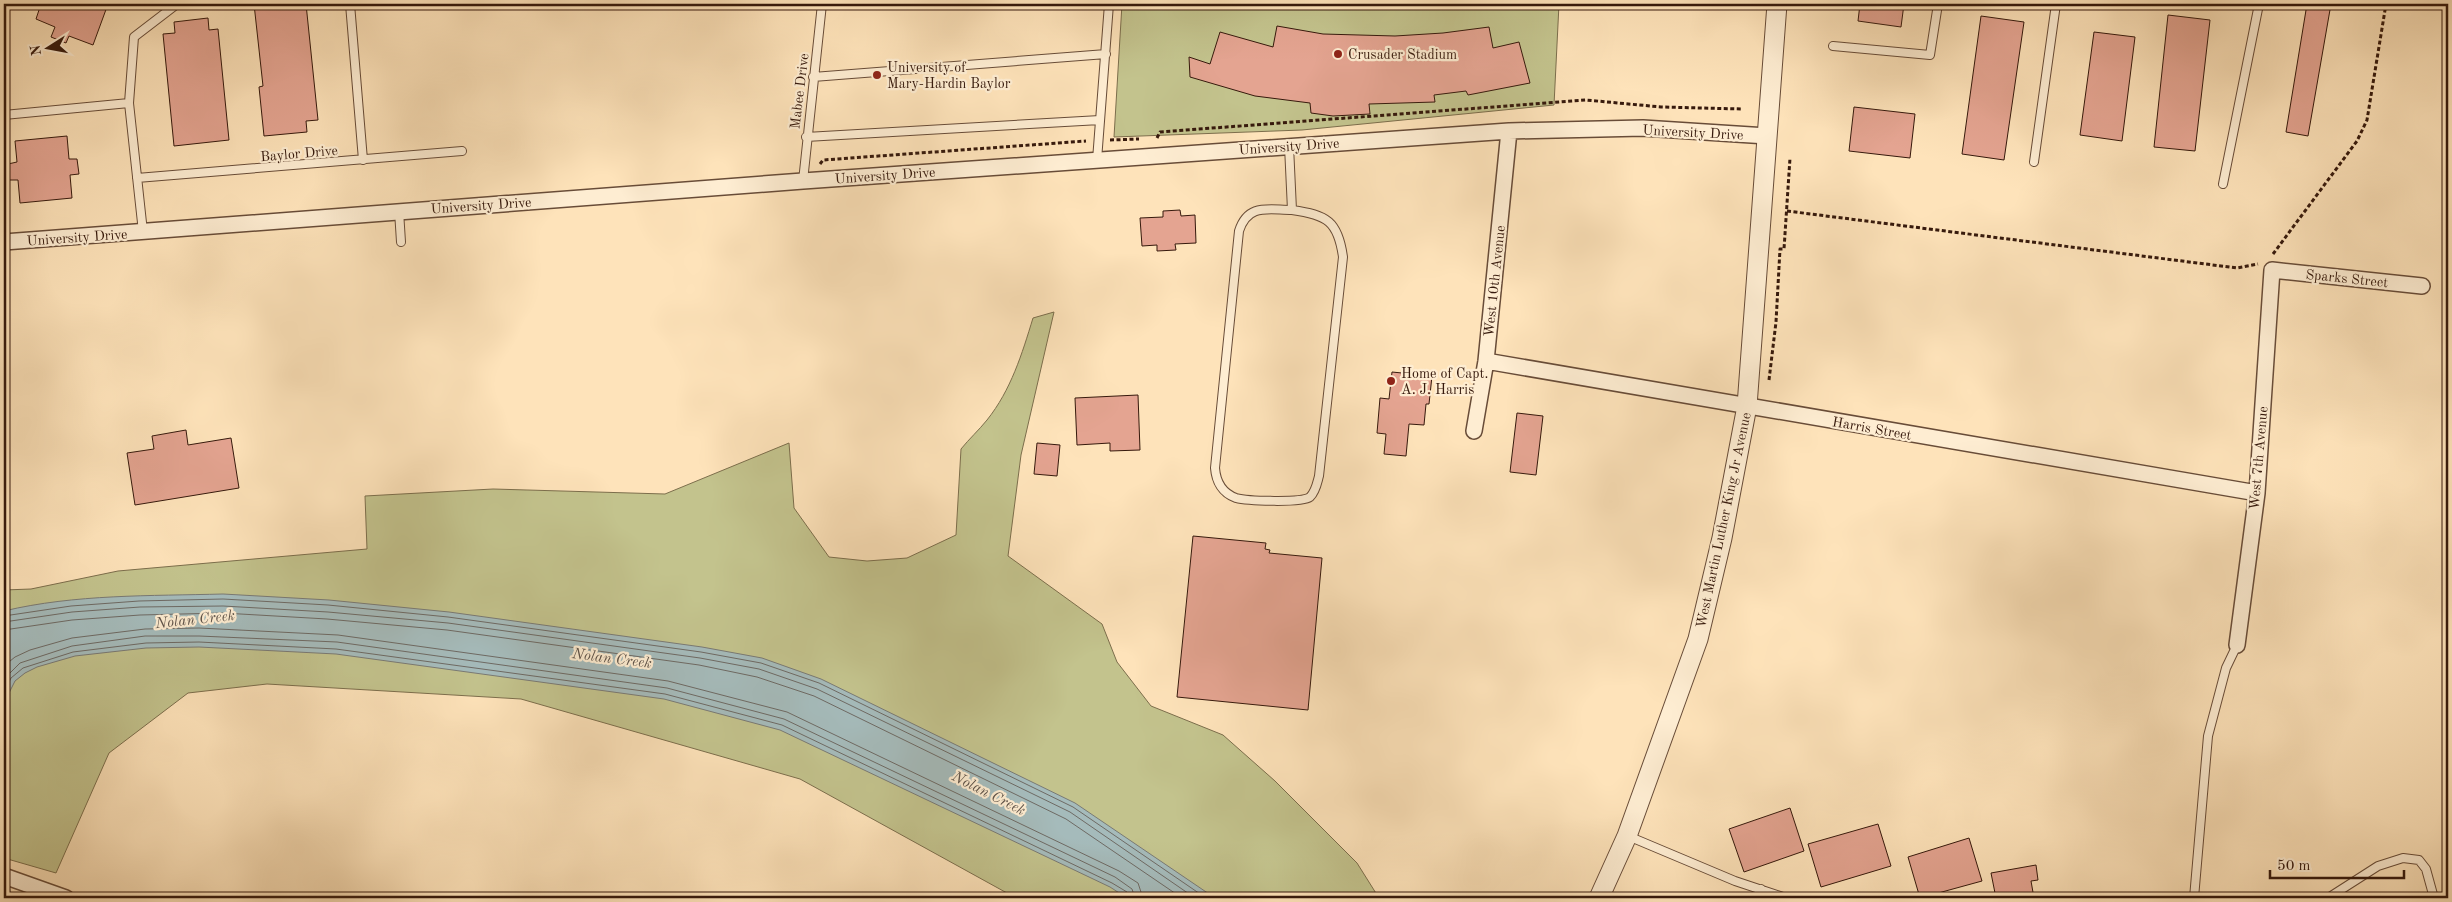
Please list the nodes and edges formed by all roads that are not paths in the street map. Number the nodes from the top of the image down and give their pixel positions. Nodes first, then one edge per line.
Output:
1 (177, 4) edge
2 (350, 4) edge
3 (822, 4) edge
4 (1110, 4) edge
5 (1777, 4) edge
6 (1938, 4) edge
7 (2056, 4) edge
8 (2259, 4) edge
9 (1832, 46) dead end
10 (1106, 54) junction
11 (813, 77) junction
12 (129, 103) junction
13 (4, 115) edge
14 (1100, 120) junction
15 (1509, 131) junction
16 (1767, 136) junction
17 (806, 137) junction
18 (1289, 146) junction
19 (462, 152) dead end
20 (363, 160) junction
21 (1097, 160) junction
22 (2034, 162) dead end
23 (137, 178) junction
24 (803, 181) junction
25 (2223, 184) dead end
26 (1292, 210) junction
27 (399, 211) junction
28 (143, 232) junction
29 (4, 242) edge
30 (401, 242) dead end
31 (2266, 264) joint
32 (2422, 286) dead end
33 (1486, 361) junction
34 (1748, 406) junction
35 (1474, 430) dead end
36 (2257, 493) junction
37 (2238, 645) joint
38 (1627, 836) junction
39 (4, 876) edge
40 (1761, 889) junction
41 (66, 898) edge
42 (1599, 898) edge
43 (1758, 898) edge
44 (1786, 898) edge
45 (2194, 898) edge
46 (2328, 898) edge
47 (2434, 898) edge

1 - 12 lane
2 - 20 lane
3 - 11 lane, Mabee Drive
4 - 10 lane
5 - 16 street, West Martin Luther King Jr Avenue
6 - 9 lane
7 - 22 lane
8 - 25 lane
10 - 11 lane
10 - 14 lane
11 - 17 lane, Mabee Drive
12 - 13 lane
12 - 23 lane
14 - 17 lane
14 - 21 lane
15 - 16 street, University Drive
15 - 18 street, University Drive
15 - 33 street, West 10th Avenue
16 - 34 street, West Martin Luther King Jr Avenue
17 - 24 lane, Mabee Drive
18 - 21 street, University Drive
18 - 26 lane
19 - 20 lane, Baylor Drive
20 - 23 lane, Baylor Drive
21 - 24 street, University Drive
23 - 28 lane
24 - 27 street, University Drive
26 - 26 lane
27 - 28 street, University Drive
27 - 30 lane
28 - 29 street, University Drive
31 - 32 street, Sparks Street
31 - 36 street, West 7th Avenue
33 - 34 street, Harris Street
33 - 35 street, West 10th Avenue
34 - 36 street, Harris Street
34 - 38 street, West Martin Luther King Jr Avenue
36 - 37 street, West 7th Avenue
37 - 45 lane
38 - 40 lane
38 - 42 street, West Martin Luther King Jr Avenue
39 - 41 street
40 - 43 lane
40 - 44 lane
46 - 47 lane

